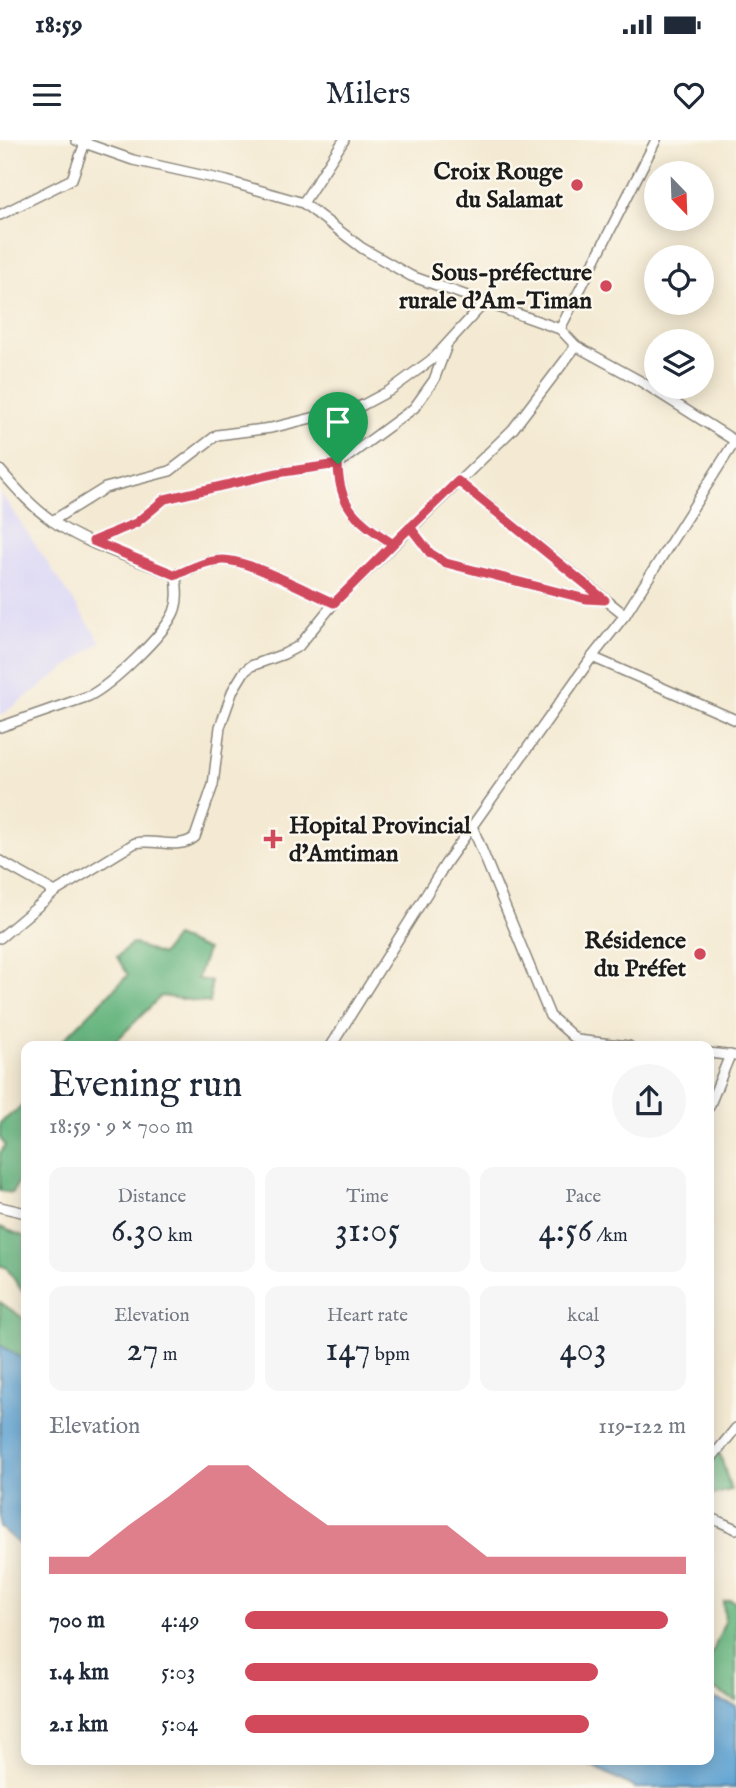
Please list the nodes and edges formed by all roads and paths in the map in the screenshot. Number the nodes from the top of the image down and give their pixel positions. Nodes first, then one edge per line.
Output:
1 (344, 140) edge
2 (656, 140) edge
3 (82, 141) edge
4 (303, 203) junction
5 (2, 213) edge
6 (485, 302) junction
7 (560, 329) junction
8 (447, 343) junction
9 (576, 345) junction
10 (736, 440) edge
11 (338, 464) junction
12 (0, 470) edge
13 (458, 481) junction
14 (52, 521) junction
15 (410, 527) junction
16 (93, 541) junction
17 (393, 544) junction
18 (176, 575) junction
19 (605, 600) junction
20 (334, 603) junction
21 (625, 615) junction
22 (592, 657) junction
23 (736, 720) edge
24 (0, 727) edge
25 (472, 826) junction
26 (0, 861) edge
27 (55, 892) junction
28 (0, 938) edge
29 (334, 1041) edge
30 (586, 1041) edge
31 (714, 1054) edge
32 (733, 1056) edge
33 (714, 1096) edge
34 (0, 1207) edge
35 (21, 1212) edge
36 (736, 1427) edge
37 (714, 1455) edge
38 (714, 1519) edge
39 (736, 1530) edge

1 - 4 street
2 - 7 street
3 - 4 street
3 - 5 street
4 - 6 street
6 - 7 street
6 - 8 street
7 - 9 street
8 - 11 street
8 - 14 street
9 - 10 street
9 - 13 street
10 - 21 street
11 - 16 street
11 - 17 street
12 - 14 street
13 - 15 street
13 - 19 street
14 - 16 street
15 - 17 street
15 - 19 street
16 - 18 street
17 - 20 street
18 - 20 street
18 - 24 street
19 - 21 street
20 - 27 street
21 - 22 street
22 - 23 street
22 - 25 street
25 - 29 street
25 - 30 street
26 - 27 street
27 - 28 street
31 - 32 street
32 - 33 street
34 - 35 street
36 - 37 street
38 - 39 street

